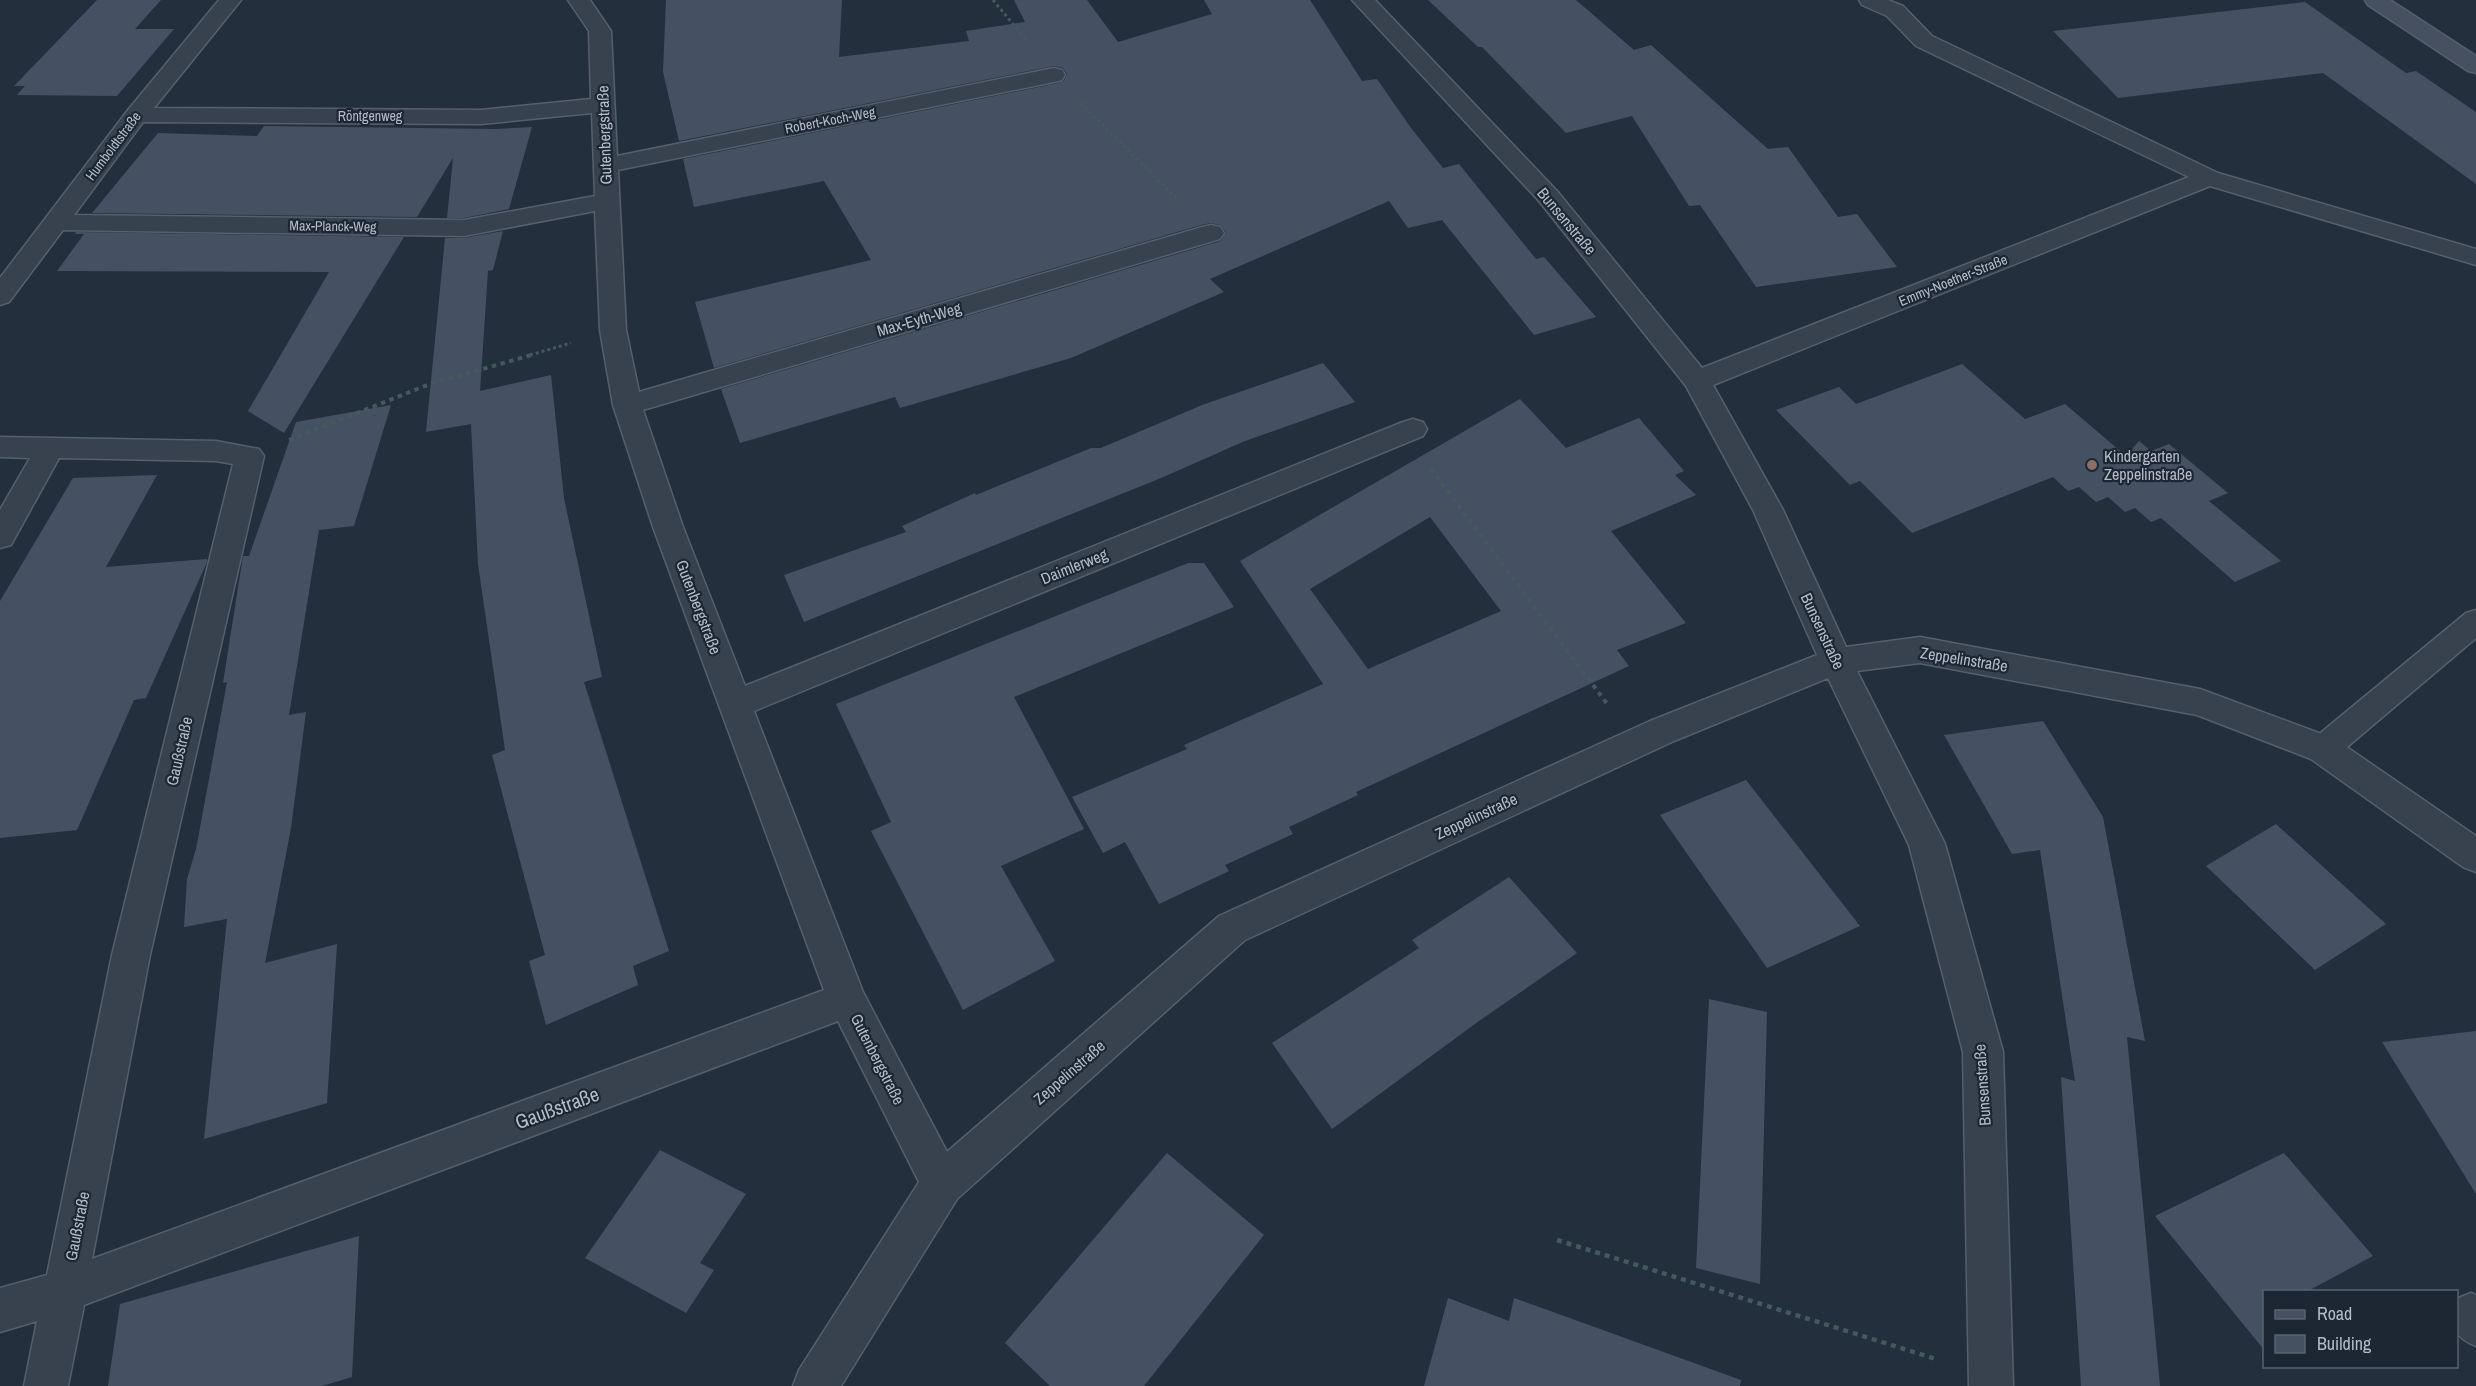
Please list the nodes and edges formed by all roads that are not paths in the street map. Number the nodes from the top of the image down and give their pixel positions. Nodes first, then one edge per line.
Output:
1 (230, 0) edge
2 (579, 0) edge
3 (1363, 0) edge
4 (1870, 0) edge
5 (2376, 0) edge
6 (2476, 66) edge
7 (1054, 75) road end
8 (604, 105) junction
9 (136, 115) junction
10 (607, 165) junction
11 (2209, 178) junction
12 (607, 201) junction
13 (56, 222) junction
14 (1211, 233) road end
15 (2476, 257) edge
16 (0, 296) edge
17 (1697, 381) junction
18 (627, 405) junction
19 (1408, 430) road end
20 (0, 447) edge
21 (51, 447) junction
22 (0, 537) edge
23 (2476, 621) edge
24 (1836, 661) junction
25 (735, 704) junction
26 (2323, 749) junction
27 (2476, 856) edge
28 (847, 1000) junction
29 (942, 1184) junction
30 (64, 1291) junction
31 (0, 1310) edge
32 (1991, 1381) edge
33 (46, 1386) edge
34 (815, 1386) edge

1 - 9 street, Humboldtstraße
2 - 8 street, Gutenbergstraße
3 - 17 street, Bunsenstraße
4 - 11 street
5 - 6 street
7 - 10 street, Robert-Koch-Weg
8 - 9 street, Röntgenweg
8 - 10 street, Gutenbergstraße
9 - 13 street, Humboldtstraße
10 - 12 street, Gutenbergstraße
11 - 15 street
11 - 17 street, Emmy-Noether-Straße
12 - 13 street, Max-Planck-Weg
12 - 18 street, Gutenbergstraße
13 - 16 street, Humboldtstraße
14 - 18 street, Max-Eyth-Weg
17 - 24 street, Bunsenstraße
18 - 25 street, Gutenbergstraße
19 - 25 street, Daimlerweg
20 - 21 street
21 - 22 street
21 - 30 street, Gaußstraße
23 - 26 lane
24 - 26 street, Zeppelinstraße
24 - 29 street, Zeppelinstraße
24 - 32 street, Bunsenstraße
25 - 28 street, Gutenbergstraße
26 - 27 street, Zeppelinstraße
28 - 29 street, Gutenbergstraße
28 - 30 street, Gaußstraße
29 - 34 street, Zeppelinstraße
30 - 31 street, Gaußstraße
30 - 33 street, Gaußstraße

